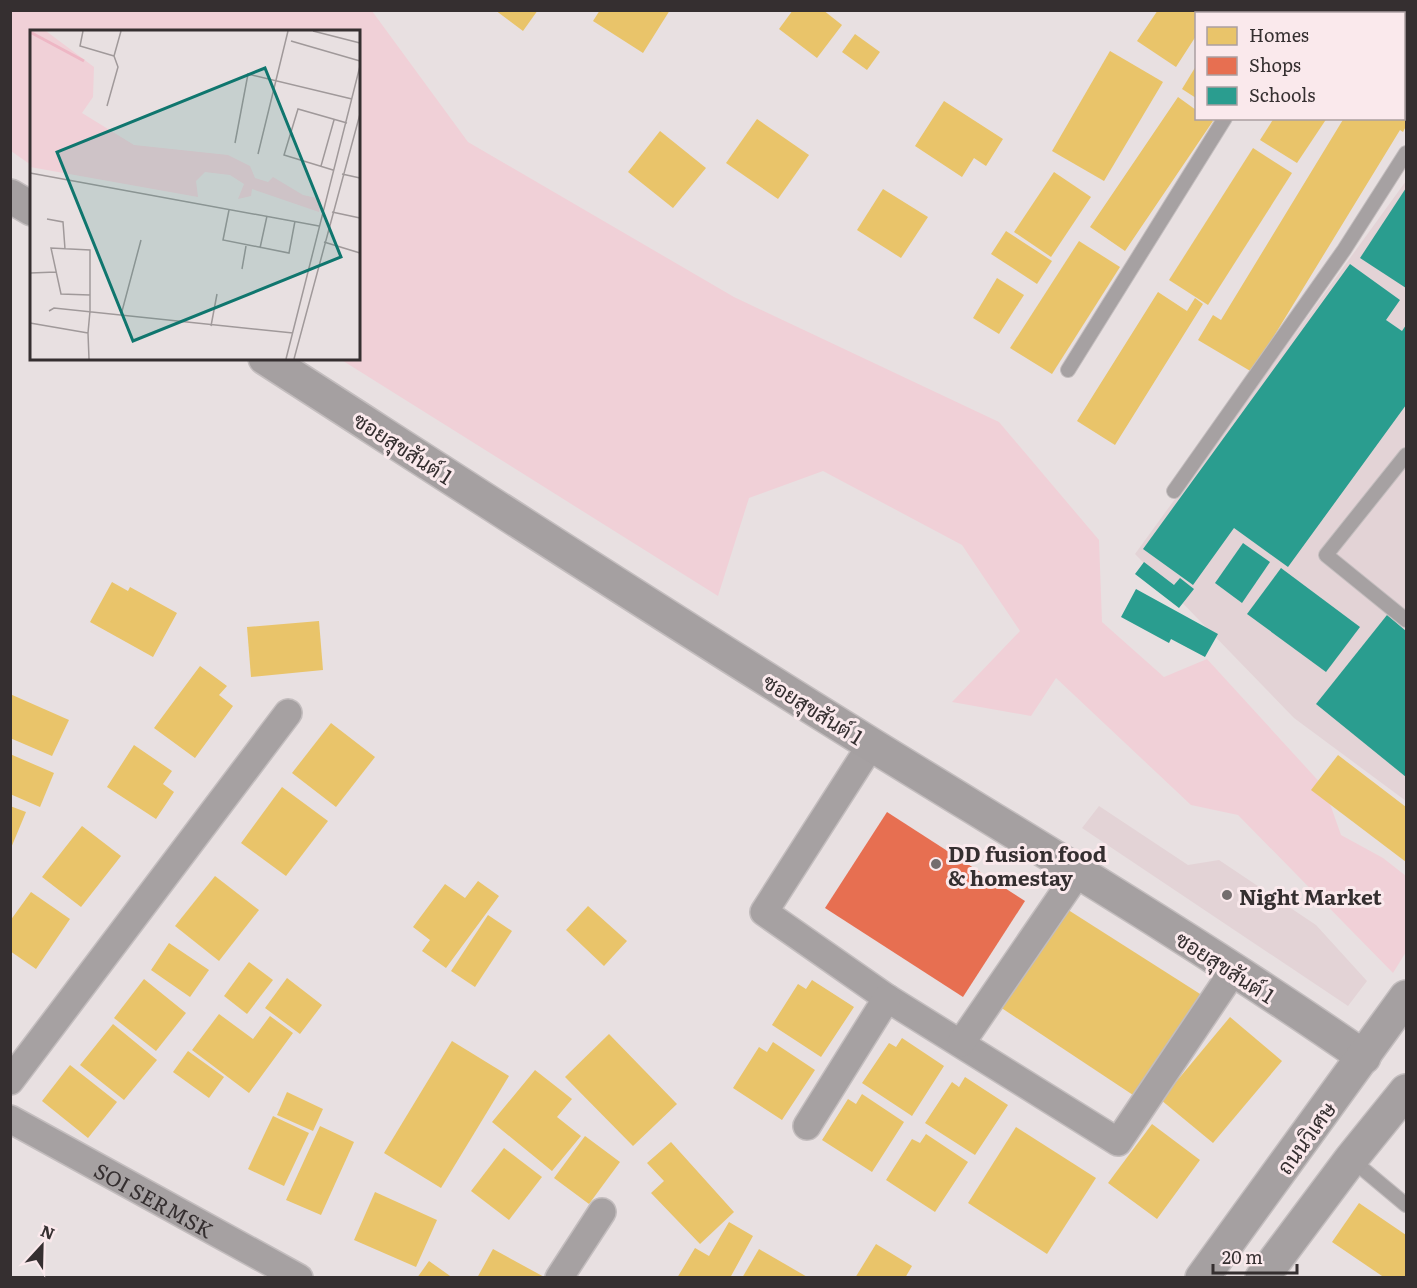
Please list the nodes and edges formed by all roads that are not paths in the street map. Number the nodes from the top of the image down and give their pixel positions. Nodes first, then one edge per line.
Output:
1 (1224, 120) edge
2 (1407, 153) edge
3 (10, 196) edge
4 (30, 208) edge
5 (268, 360) edge
6 (1068, 370) dead end
7 (1407, 455) edge
8 (1174, 491) dead end
9 (1407, 620) edge
10 (288, 713) dead end
11 (871, 745) junction
12 (1079, 871) junction
13 (1234, 970) junction
14 (1407, 997) edge
15 (887, 998) junction
16 (961, 1043) junction
17 (1364, 1057) junction
18 (10, 1081) edge
19 (1407, 1091) edge
20 (10, 1119) edge
21 (807, 1126) dead end
22 (1351, 1159) junction
23 (1407, 1205) edge
24 (602, 1212) dead end
25 (299, 1278) edge
26 (559, 1278) edge
27 (1202, 1278) edge
28 (1262, 1278) edge

1 - 6 lane
2 - 8 lane
3 - 4 street
5 - 11 street, ซอยสุขสันต์ 1
7 - 9 lane
10 - 18 street
11 - 12 street, ซอยสุขสันต์ 1
11 - 15 street
12 - 13 street, ซอยสุขสันต์ 1
12 - 16 street
13 - 16 street
13 - 17 street, ซอยสุขสันต์ 1
14 - 17 street, ถนนวิเศษ
15 - 16 street
15 - 21 street
17 - 27 street, ถนนวิเศษ
19 - 22 street
20 - 25 street, SOI SERMSK
22 - 23 lane
22 - 28 street
24 - 26 street

